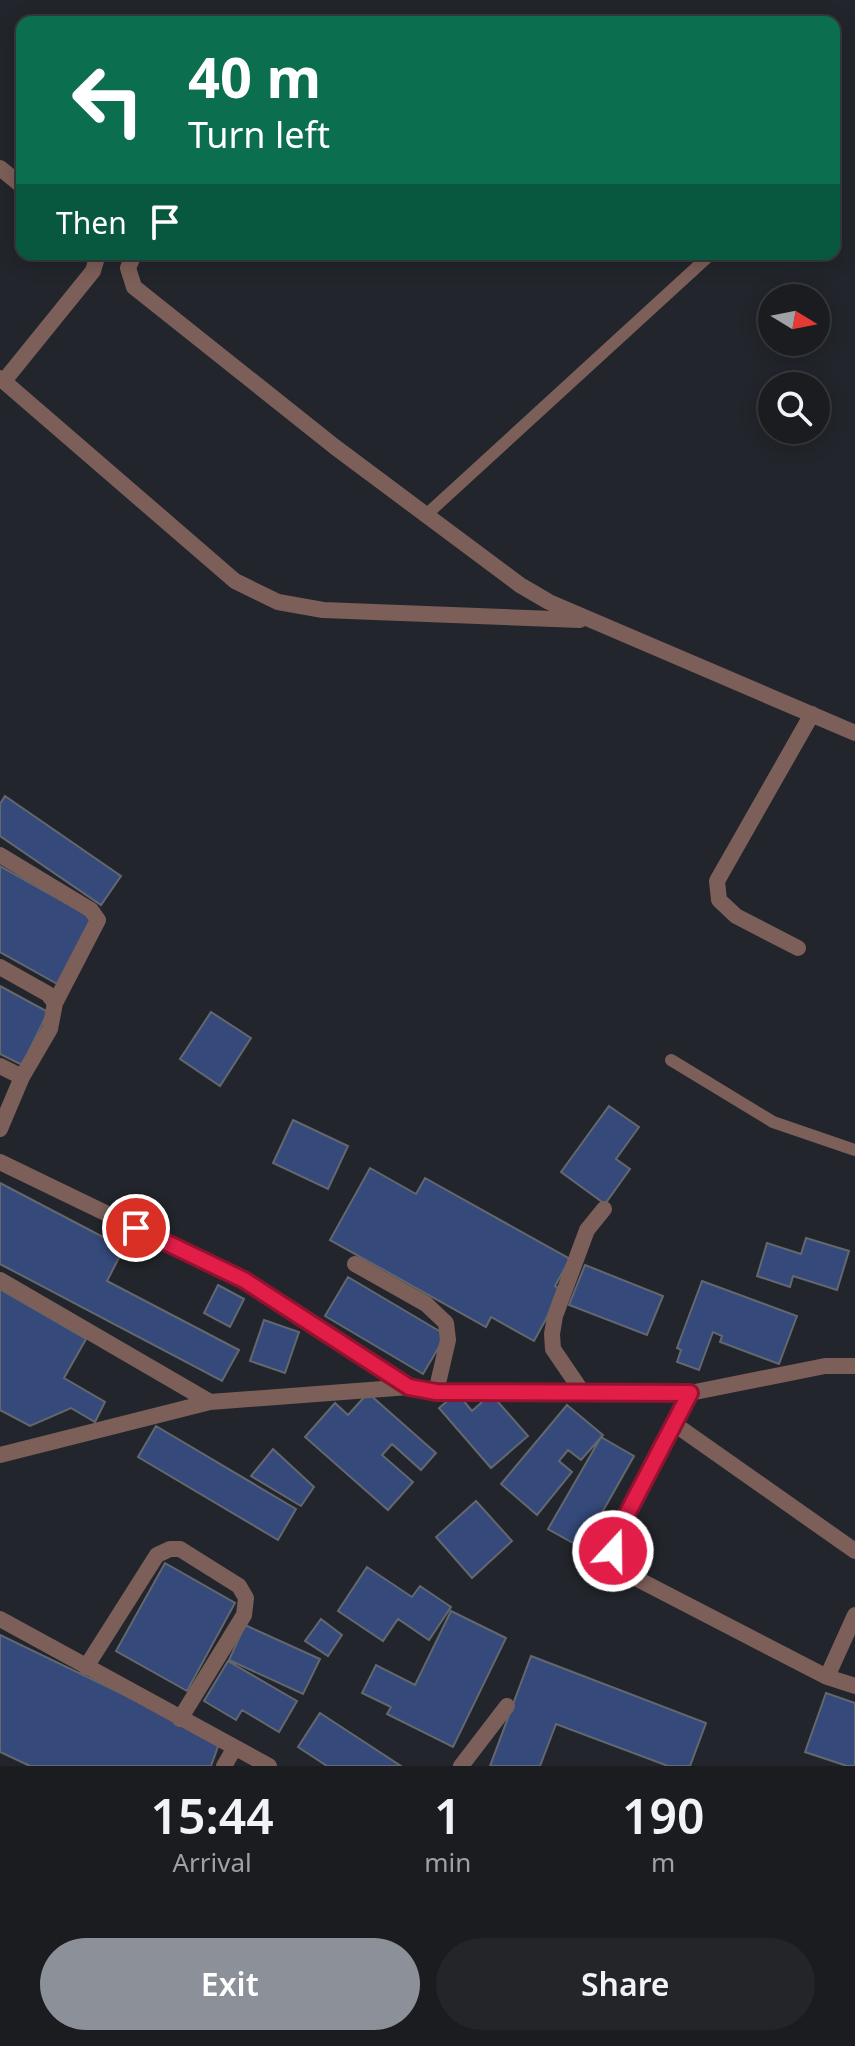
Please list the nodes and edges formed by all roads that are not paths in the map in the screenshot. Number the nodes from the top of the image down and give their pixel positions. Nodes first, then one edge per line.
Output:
1 (0, 168) edge
2 (16, 181) edge
3 (96, 260) edge
4 (131, 260) edge
5 (704, 260) edge
6 (2, 379) edge
7 (426, 515) junction
8 (590, 620) junction
9 (812, 714) junction
10 (855, 733) edge
11 (0, 855) edge
12 (798, 948) dead end
13 (0, 967) edge
14 (55, 1003) junction
15 (671, 1060) dead end
16 (0, 1066) edge
17 (22, 1077) junction
18 (0, 1129) edge
19 (855, 1150) edge
20 (0, 1162) edge
21 (604, 1209) dead end
22 (355, 1264) dead end
23 (0, 1280) edge
24 (855, 1366) edge
25 (409, 1387) junction
26 (436, 1392) junction
27 (583, 1393) junction
28 (690, 1393) junction
29 (210, 1402) junction
30 (673, 1423) junction
31 (2, 1453) edge
32 (855, 1551) edge
33 (855, 1615) edge
34 (0, 1619) edge
35 (86, 1667) junction
36 (827, 1677) junction
37 (855, 1686) edge
38 (507, 1706) dead end
39 (180, 1719) junction
40 (234, 1749) junction
41 (224, 1766) edge
42 (269, 1766) edge
43 (461, 1766) edge

1 - 2 street
3 - 6 street
4 - 7 street
5 - 7 lane
6 - 8 street
7 - 8 street
8 - 9 street
9 - 10 street
9 - 12 street
11 - 14 street
13 - 14 street
14 - 17 street
15 - 19 lane
16 - 17 street
17 - 18 street
20 - 25 street
21 - 27 street
22 - 26 street
23 - 29 street
24 - 28 street
25 - 26 street
25 - 29 street
26 - 27 street
27 - 28 street
28 - 30 street
29 - 31 street
30 - 32 street
30 - 36 street
33 - 36 street
34 - 35 street
35 - 39 street
35 - 39 street
36 - 37 street
38 - 43 street
39 - 40 street
40 - 41 street
40 - 42 street

